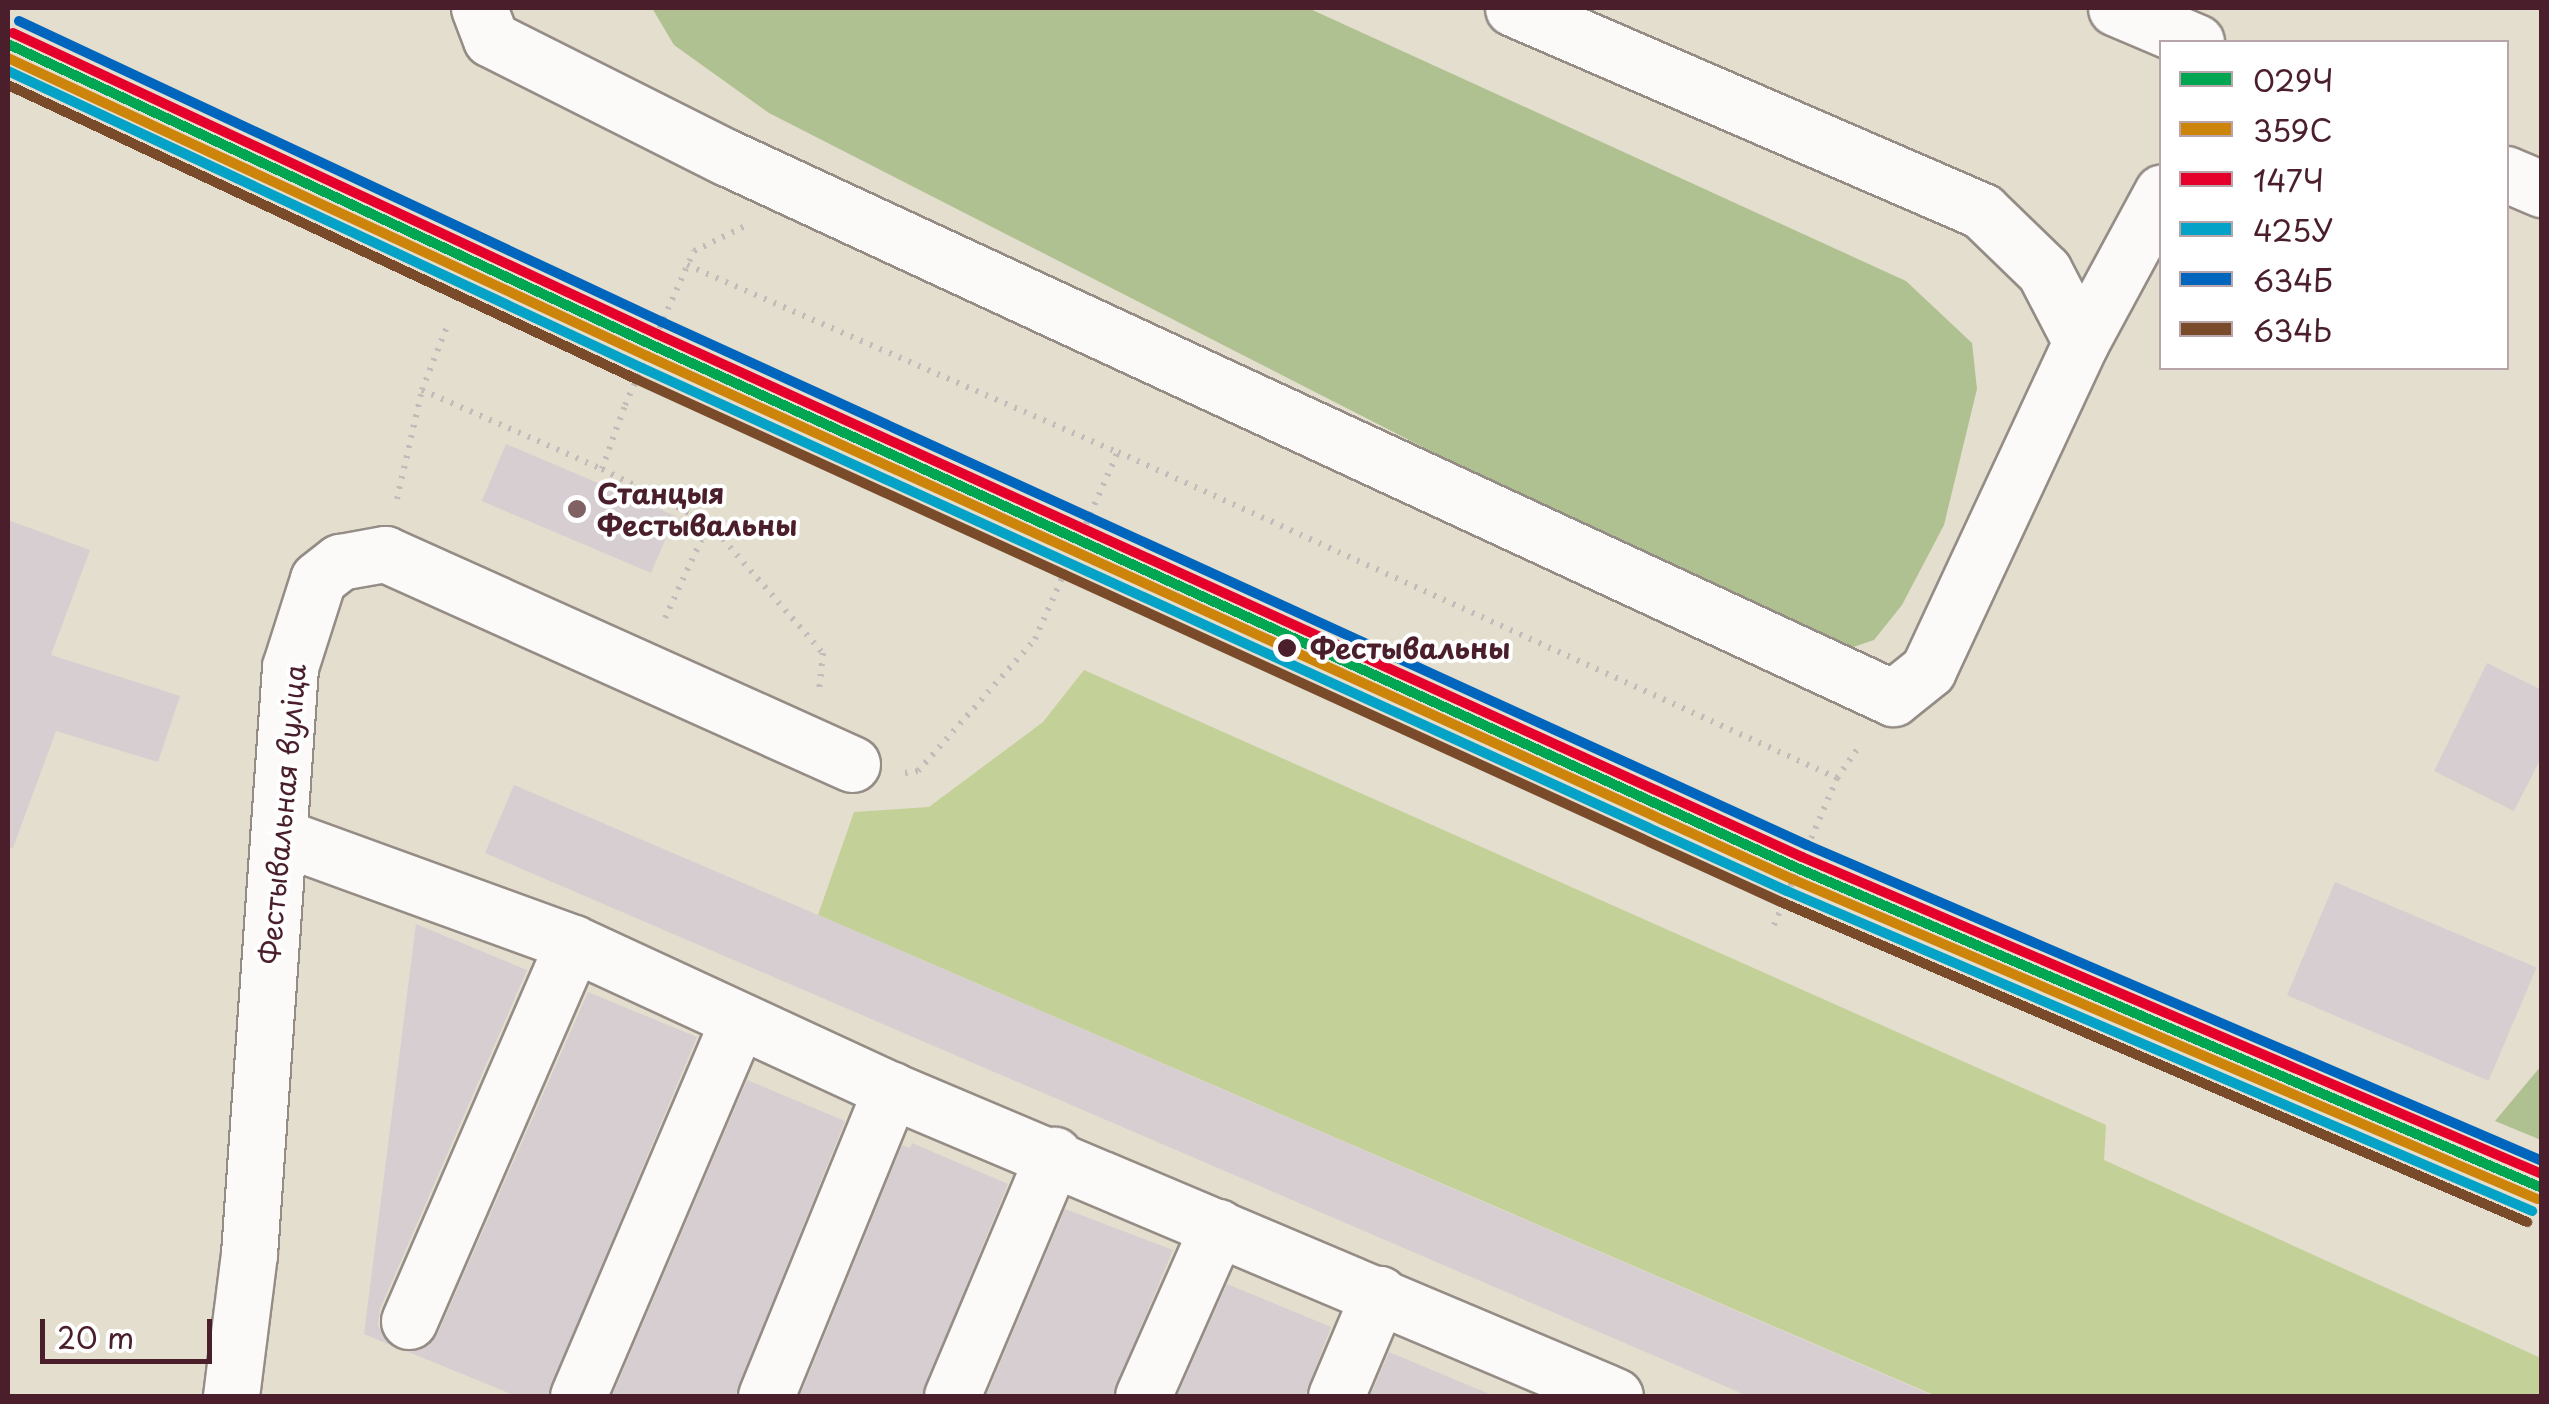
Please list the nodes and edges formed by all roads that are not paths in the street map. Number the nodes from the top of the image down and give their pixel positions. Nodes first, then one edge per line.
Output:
1 (479, 8) edge
2 (1513, 8) edge
3 (2116, 8) edge
4 (2191, 40) edge
5 (2509, 175) edge
6 (2542, 189) edge
7 (2159, 198) edge
8 (2081, 342) junction
9 (833, 755) road end
10 (279, 836) junction
11 (573, 942) junction
12 (738, 1021) junction
13 (891, 1090) junction
14 (1054, 1155) junction
15 (1218, 1227) junction
16 (1379, 1294) junction
17 (409, 1321) dead end
18 (1530, 1380) edge
19 (231, 1396) edge
20 (578, 1396) edge
21 (766, 1396) edge
22 (952, 1396) edge
23 (1143, 1396) edge
24 (1336, 1396) edge
25 (1615, 1396) edge

1 - 8 street
2 - 8 street
3 - 4 street
5 - 6 street
7 - 8 street
9 - 10 street, Фестывальная вуліца
10 - 11 street
10 - 19 street, Фестывальная вуліца
11 - 12 street
11 - 17 street
12 - 13 street
12 - 20 street
13 - 14 street
13 - 21 street
14 - 15 street
14 - 22 street
15 - 16 street
15 - 23 street
16 - 18 street
16 - 24 street
18 - 25 street

